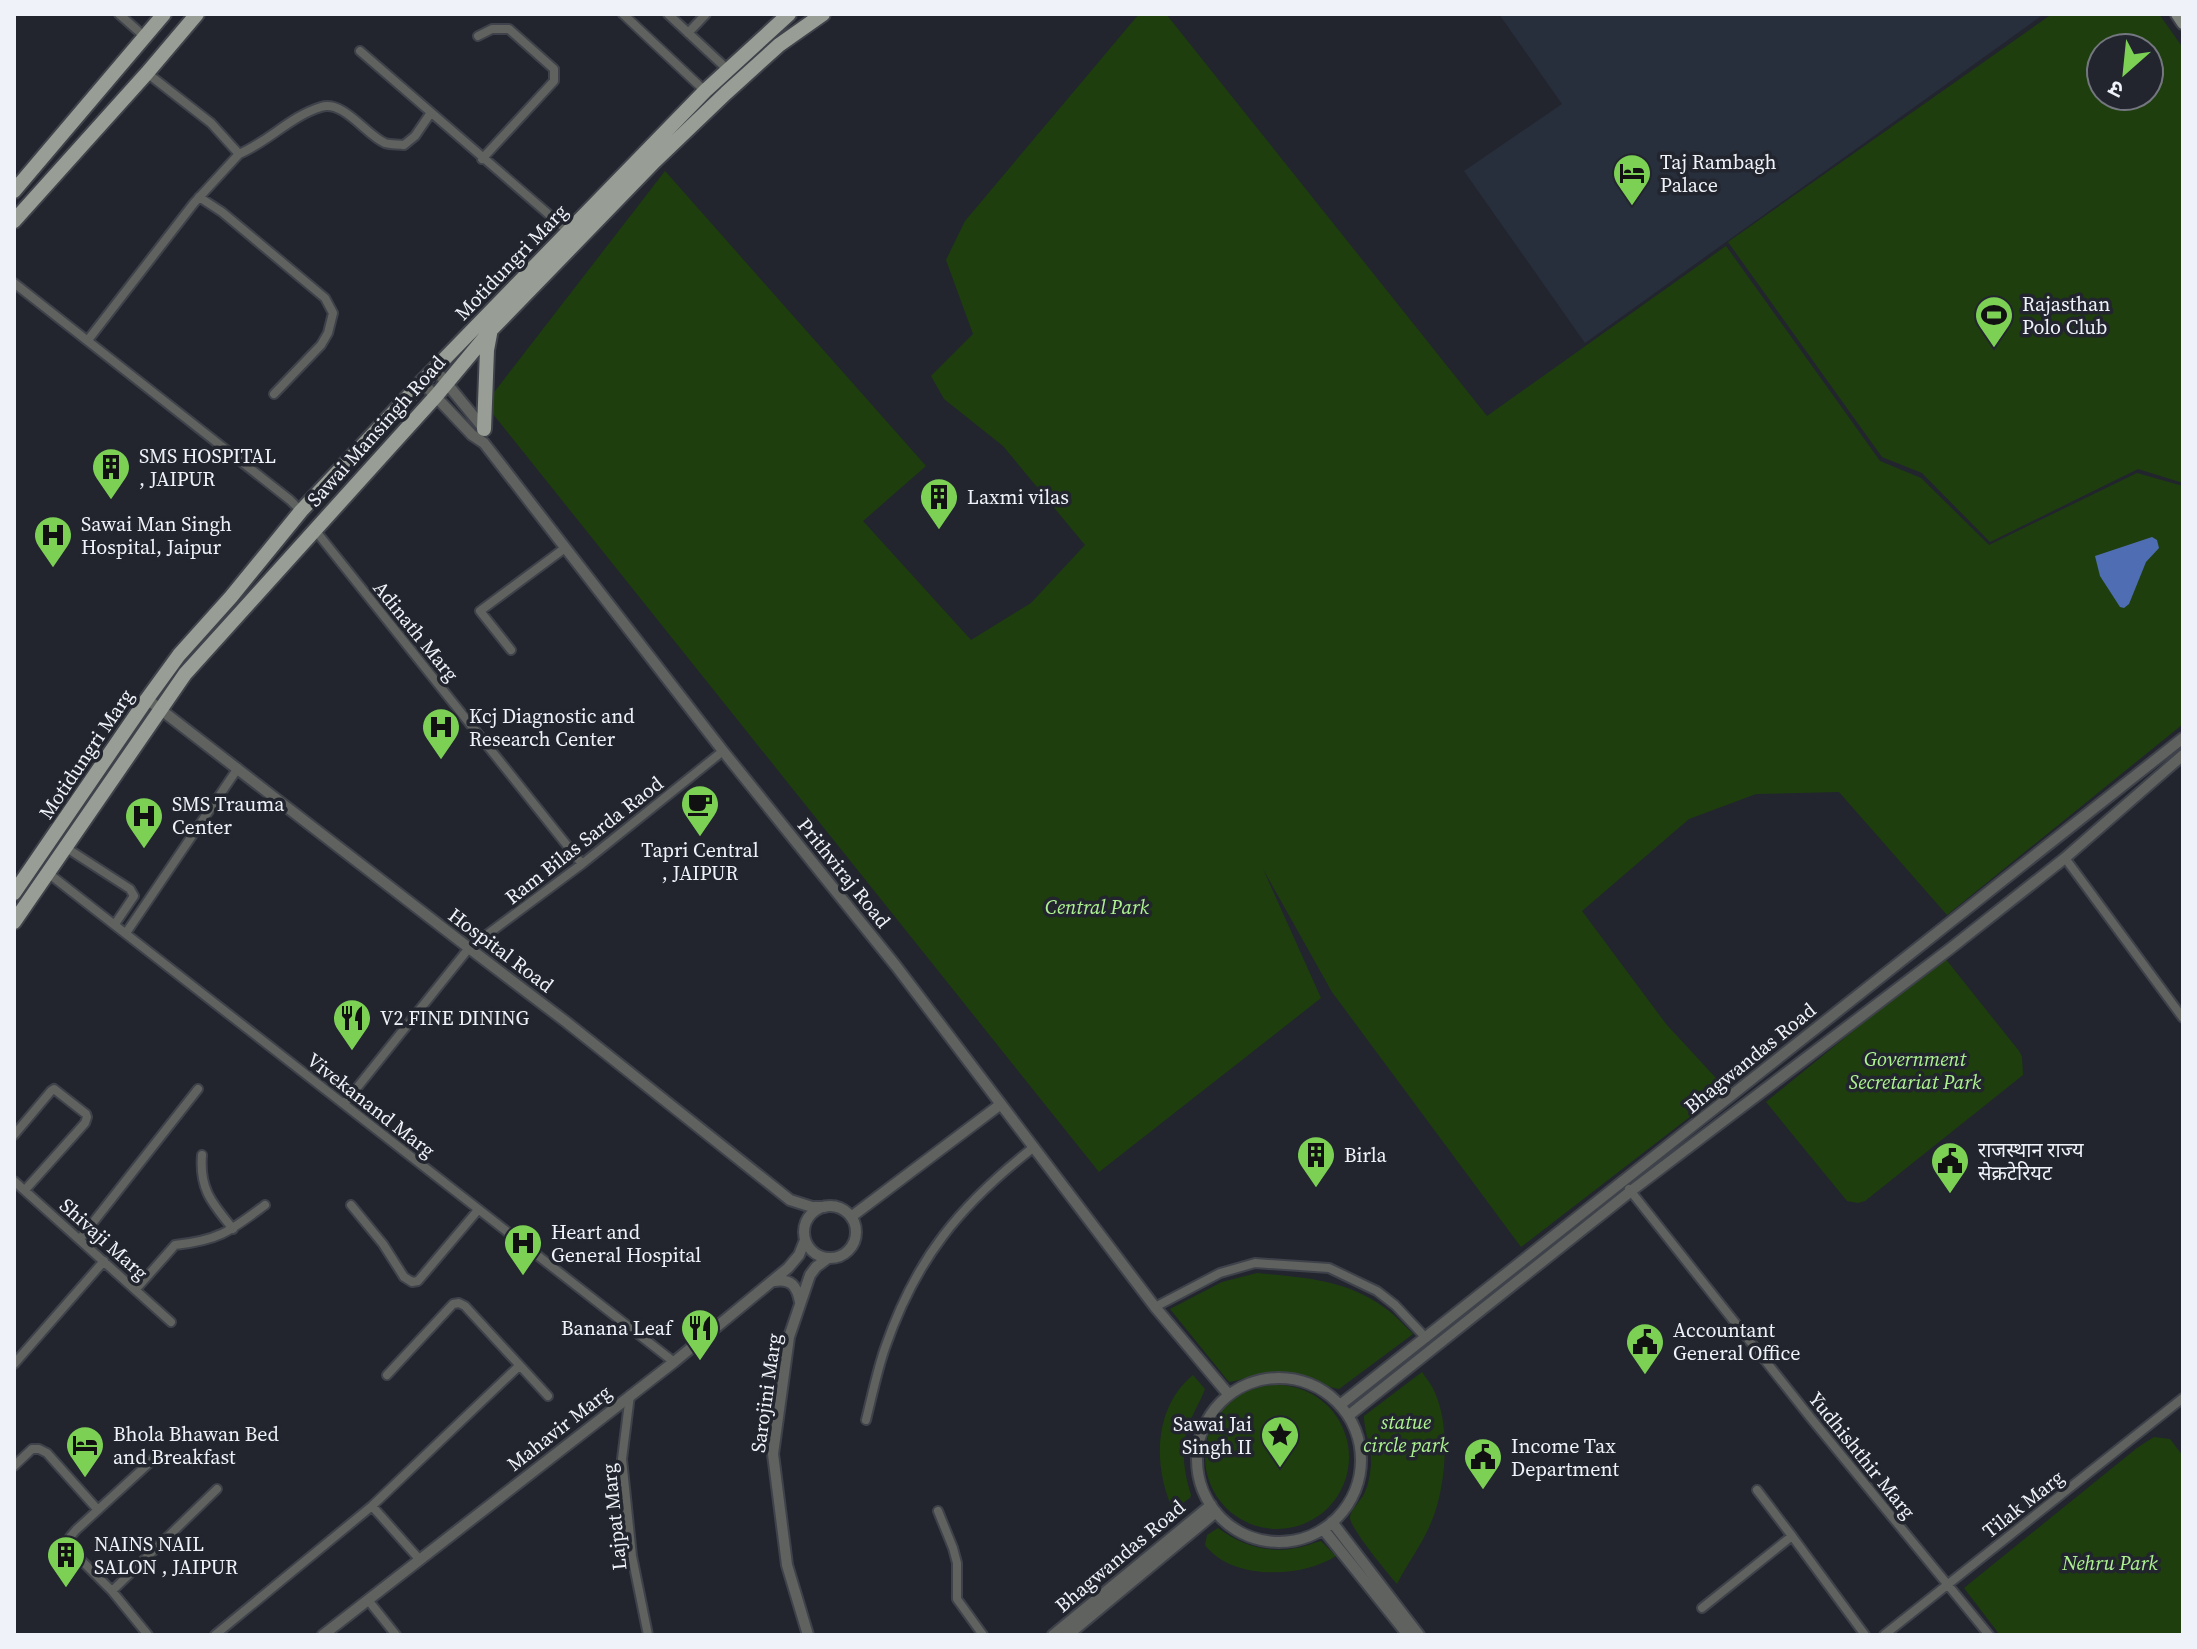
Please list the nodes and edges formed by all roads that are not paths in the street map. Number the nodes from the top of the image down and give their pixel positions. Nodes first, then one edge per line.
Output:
1 (119, 14) edge
2 (164, 14) edge
3 (197, 14) edge
4 (623, 14) edge
5 (668, 14) edge
6 (706, 14) edge
7 (789, 14) edge
8 (823, 14) edge
9 (2177, 14) edge
10 (2183, 23) edge
11 (688, 33) junction
12 (478, 36) dead end
13 (145, 37) junction
14 (360, 51) dead end
15 (727, 69) junction
16 (147, 73) junction
17 (705, 91) junction
18 (430, 114) junction
19 (239, 154) junction
20 (482, 159) junction
21 (14, 191) edge
22 (199, 197) junction
23 (14, 221) edge
24 (568, 231) junction
25 (14, 283) edge
26 (491, 330) junction
27 (88, 340) junction
28 (435, 369) junction
29 (422, 382) junction
30 (447, 383) junction
31 (274, 394) dead end
32 (436, 396) junction
33 (484, 436) junction
34 (301, 511) junction
35 (315, 530) junction
36 (565, 548) junction
37 (511, 650) dead end
38 (147, 699) junction
39 (161, 707) junction
40 (2183, 738) edge
41 (723, 751) junction
42 (2183, 755) edge
43 (238, 768) junction
44 (65, 847) junction
45 (2065, 858) junction
46 (582, 864) junction
47 (48, 873) junction
48 (14, 893) edge
49 (14, 922) edge
50 (115, 924) junction
51 (126, 933) junction
52 (469, 948) junction
53 (2183, 1018) edge
54 (198, 1089) dead end
55 (344, 1104) junction
56 (1001, 1104) junction
57 (14, 1135) edge
58 (1034, 1147) junction
59 (202, 1155) dead end
60 (14, 1181) edge
61 (1627, 1186) junction
62 (25, 1190) junction
63 (790, 1200) junction
64 (265, 1205) dead end
65 (351, 1205) dead end
66 (825, 1207) junction
67 (478, 1210) junction
68 (851, 1217) junction
69 (806, 1223) junction
70 (233, 1229) junction
71 (80, 1239) junction
72 (805, 1240) junction
73 (828, 1258) junction
74 (104, 1261) junction
75 (772, 1281) junction
76 (136, 1289) junction
77 (800, 1302) junction
78 (1155, 1307) junction
79 (171, 1322) dead end
80 (1426, 1338) junction
81 (674, 1362) junction
82 (14, 1364) edge
83 (519, 1366) junction
84 (387, 1375) dead end
85 (630, 1395) junction
86 (1229, 1395) junction
87 (548, 1396) dead end
88 (2183, 1398) edge
89 (1340, 1405) junction
90 (1348, 1416) junction
91 (866, 1420) dead end
92 (159, 1454) dead end
93 (14, 1466) edge
94 (217, 1489) dead end
95 (1757, 1490) dead end
96 (372, 1506) junction
97 (1213, 1508) junction
98 (98, 1510) junction
99 (938, 1511) dead end
100 (1328, 1525) junction
101 (1792, 1536) junction
102 (420, 1560) junction
103 (1947, 1584) junction
104 (112, 1591) junction
105 (368, 1600) junction
106 (1702, 1608) dead end
107 (148, 1635) edge
108 (215, 1635) edge
109 (323, 1635) edge
110 (396, 1635) edge
111 (648, 1635) edge
112 (808, 1635) edge
113 (983, 1635) edge
114 (1053, 1635) edge
115 (1068, 1635) edge
116 (1408, 1635) edge
117 (1419, 1635) edge
118 (1865, 1635) edge
119 (1884, 1635) edge
120 (1989, 1635) edge

1 - 13 street
2 - 13 main road
3 - 16 main road
4 - 17 street
5 - 11 street
6 - 11 street
7 - 15 main road, Motidungri Marg
8 - 26 main road, Sawai Mansingh Road
9 - 10 main road
11 - 15 street
12 - 20 street
13 - 21 main road
14 - 18 street
15 - 17 main road, Motidungri Marg
16 - 19 street
16 - 23 main road
17 - 24 main road, Motidungri Marg
18 - 19 street
18 - 20 street
19 - 22 street
20 - 24 street
22 - 27 street
22 - 31 street
24 - 28 main road, Motidungri Marg
25 - 27 street
26 - 30 main road, Sawai Mansingh Road
26 - 33 main road
27 - 34 street
28 - 29 main road, Motidungri Marg
28 - 30 street
29 - 32 street, Prithviraj Road
29 - 34 main road, Motidungri Marg
30 - 32 main road, Sawai Mansingh Road
30 - 33 street
32 - 33 street, Prithviraj Road
32 - 35 main road, Sawai Mansingh Road
33 - 36 street, Prithviraj Road
34 - 38 main road, Motidungri Marg
35 - 39 main road, Sawai Mansingh Road
35 - 46 street, Adinath Marg
36 - 37 street
36 - 41 street, Prithviraj Road
38 - 39 street, Hospital Road
38 - 48 main road, Motidungri Marg
39 - 43 street, Hospital Road
39 - 44 main road, Sawai Mansingh Road
40 - 61 street, Bhagwandas Road
41 - 46 street, Ram Bilas Sarda Raod
41 - 56 street, Prithviraj Road
42 - 45 street, Bhagwandas Road
43 - 51 street
43 - 52 street, Hospital Road
44 - 47 main road, Sawai Mansingh Road
44 - 50 street
45 - 53 street
45 - 61 street, Bhagwandas Road
46 - 52 street, Ram Bilas Sarda Raod
47 - 49 main road, Sawai Mansingh Road
47 - 50 street, Vivekanand Marg
50 - 51 street, Vivekanand Marg
51 - 55 street, Vivekanand Marg
52 - 55 street, Ram Bilas Sarda Raod
52 - 63 street, Hospital Road
54 - 71 street
55 - 67 street, Vivekanand Marg
56 - 58 street, Prithviraj Road
56 - 68 street
57 - 62 street
58 - 78 street, Prithviraj Road
58 - 91 street
59 - 70 street
60 - 62 street, Shivaji Marg
61 - 80 street, Bhagwandas Road
61 - 90 street, Bhagwandas Road
61 - 103 street, Yudhishthir Marg
62 - 71 street, Shivaji Marg
63 - 66 street, Hospital Road
63 - 69 street
64 - 70 street
65 - 67 street
66 - 68 street
66 - 69 street
67 - 81 street, Vivekanand Marg
68 - 73 street
69 - 72 street
70 - 76 street
71 - 74 street, Shivaji Marg
72 - 73 street
72 - 75 street, Mahavir Marg
73 - 77 street, Sarojini Marg
74 - 76 street, Shivaji Marg
74 - 82 street
75 - 77 street
75 - 81 street, Mahavir Marg
76 - 79 street, Shivaji Marg
77 - 112 street, Sarojini Marg
78 - 80 street
78 - 86 street, Prithviraj Road
80 - 89 street, Bhagwandas Road
81 - 85 street, Mahavir Marg
83 - 84 street
83 - 87 street
83 - 96 street
85 - 102 street, Mahavir Marg
85 - 111 street, Lajpat Marg
86 - 89 street
86 - 97 street
88 - 103 street, Tilak Marg
89 - 90 street
90 - 100 street
92 - 98 street
93 - 98 street
94 - 104 street
95 - 101 street
96 - 102 street
96 - 108 street
97 - 100 street
97 - 114 street, Bhagwandas Road
97 - 115 street, Bhagwandas Road
98 - 104 street
99 - 113 street
100 - 116 street
100 - 117 street
101 - 106 street
101 - 118 street
102 - 105 street, Mahavir Marg
103 - 119 street, Tilak Marg
103 - 120 street, Yudhishthir Marg
104 - 107 street
105 - 109 street, Mahavir Marg
105 - 110 street

